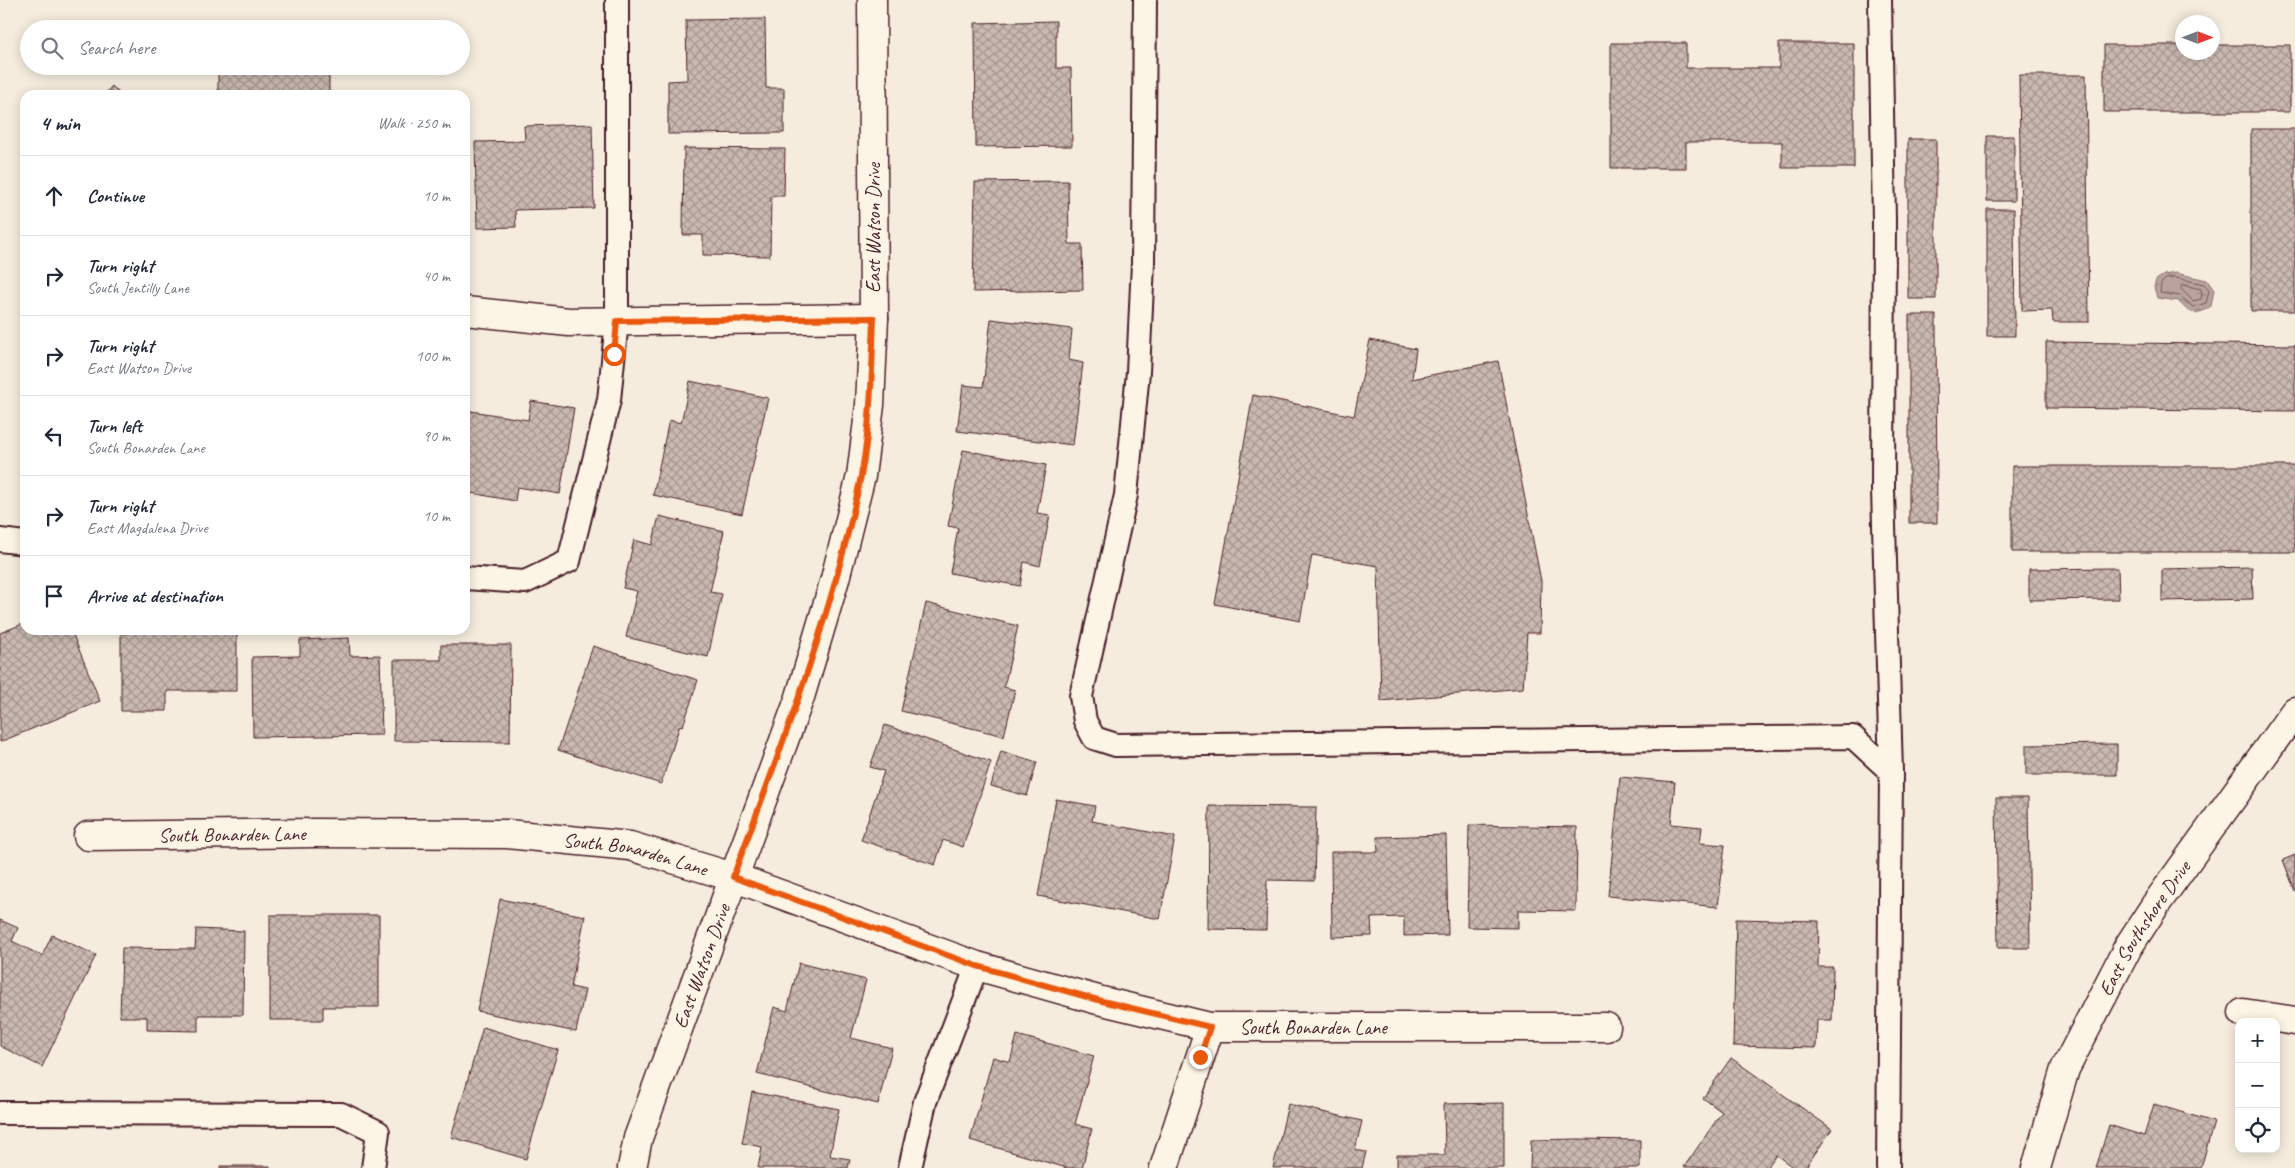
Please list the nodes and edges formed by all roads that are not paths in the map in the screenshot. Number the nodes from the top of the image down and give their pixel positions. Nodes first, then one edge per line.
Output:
1 (617, 0) edge
2 (872, 0) edge
3 (1145, 0) edge
4 (1880, 0) edge
5 (470, 312) edge
6 (874, 318) junction
7 (617, 321) junction
8 (0, 540) edge
9 (20, 542) edge
10 (470, 578) edge
11 (2295, 711) edge
12 (1891, 772) junction
13 (88, 836) dead end
14 (733, 877) junction
15 (977, 966) junction
16 (2243, 1012) dead end
17 (2295, 1021) edge
18 (1210, 1027) junction
19 (1606, 1027) dead end
20 (0, 1113) edge
21 (373, 1168) edge
22 (632, 1168) edge
23 (910, 1168) edge
24 (1164, 1168) edge
25 (1888, 1168) edge
26 (2036, 1168) edge

1 - 7 lane
2 - 6 street, East Watson Drive
3 - 12 lane
4 - 12 lane
5 - 7 street
6 - 7 street
6 - 14 street, East Watson Drive
7 - 10 lane
8 - 9 lane
11 - 26 street, East Southshore Drive
12 - 25 lane
13 - 14 street, South Bonarden Lane
14 - 15 street, South Bonarden Lane
14 - 22 street, East Watson Drive
15 - 18 street, South Bonarden Lane
15 - 23 lane
16 - 17 street
18 - 19 street, South Bonarden Lane
18 - 24 street
20 - 21 lane

